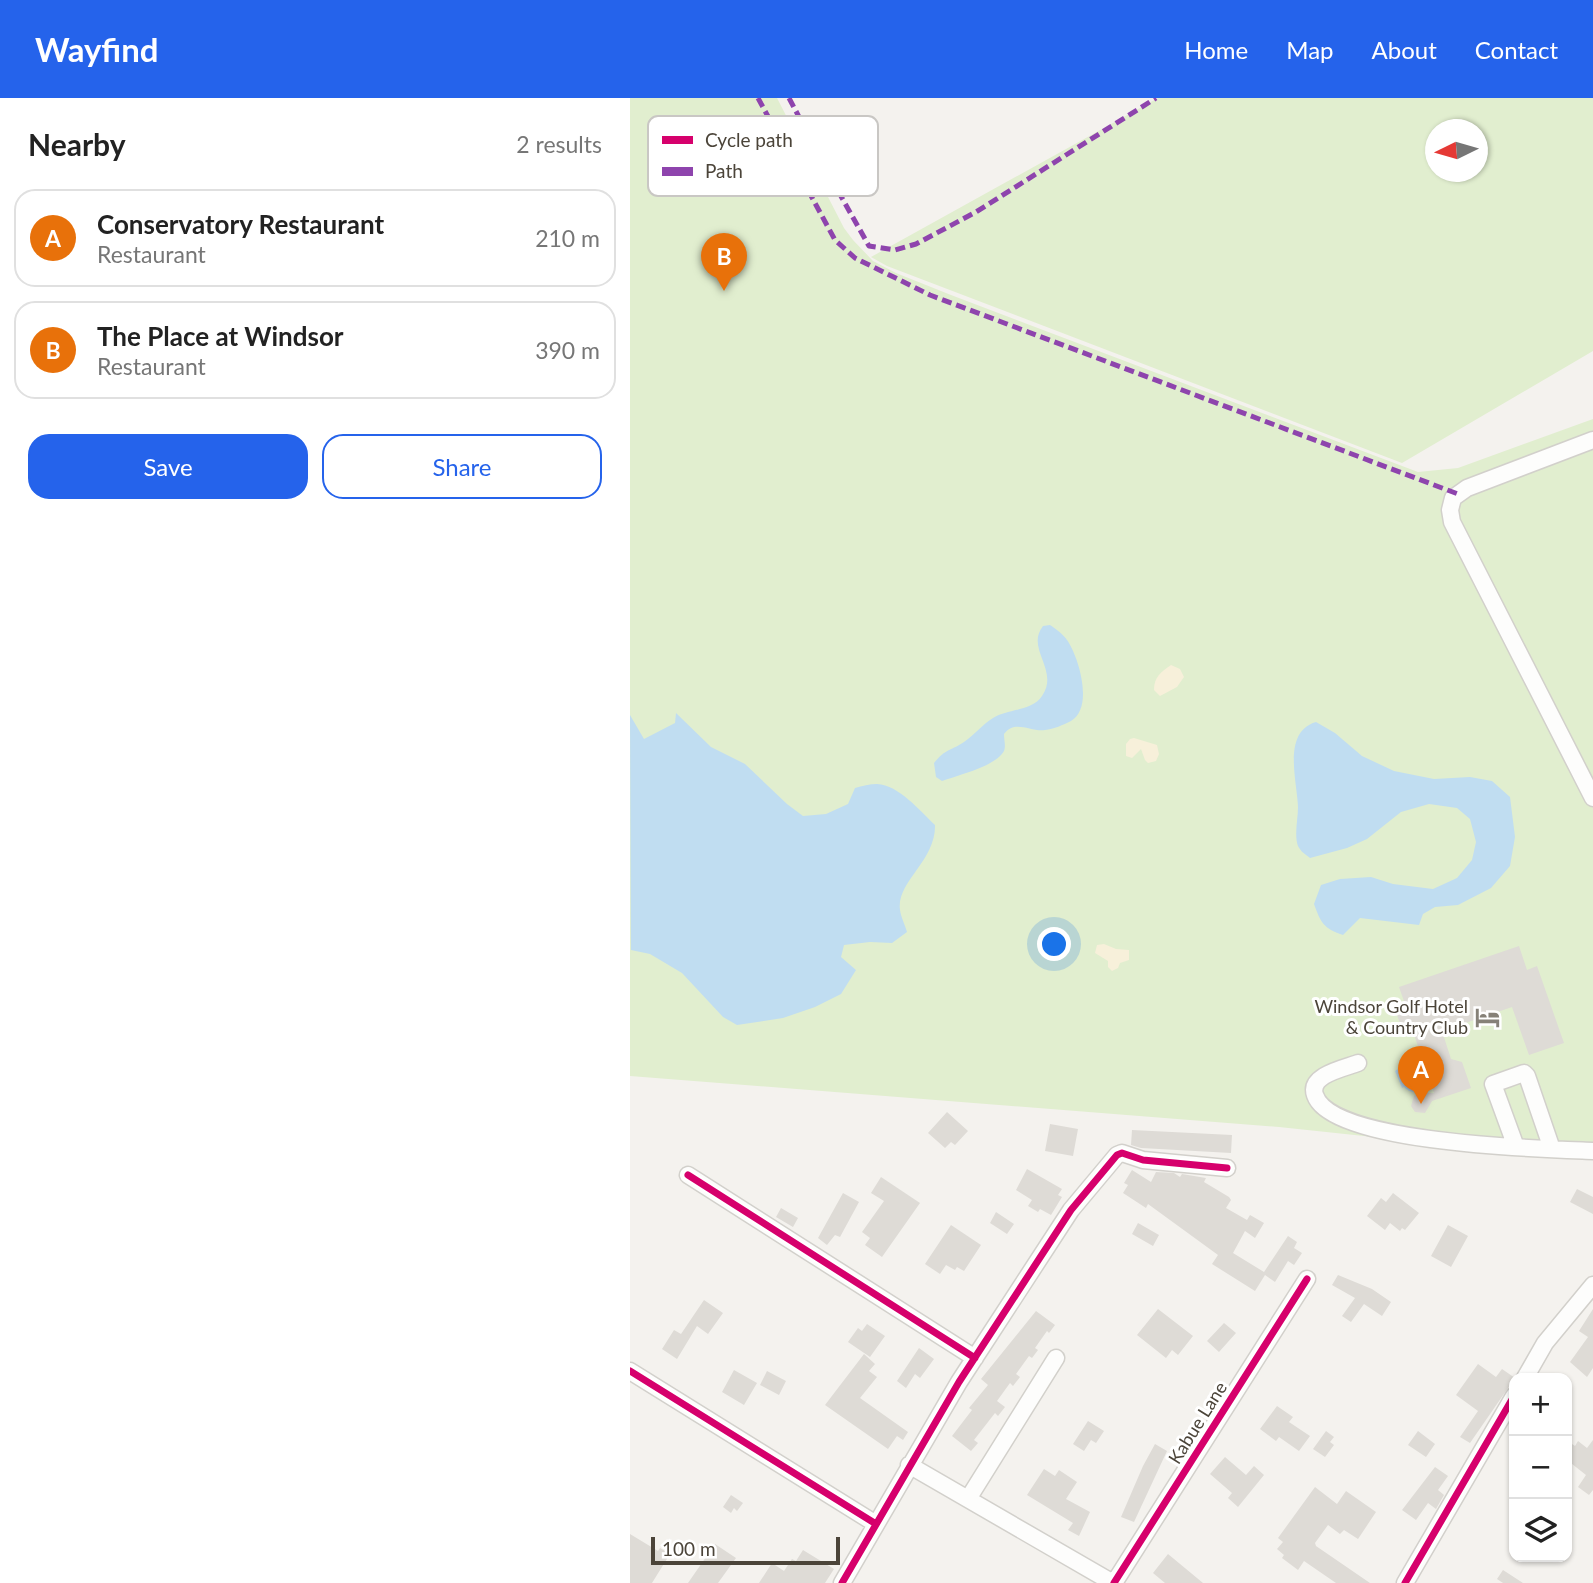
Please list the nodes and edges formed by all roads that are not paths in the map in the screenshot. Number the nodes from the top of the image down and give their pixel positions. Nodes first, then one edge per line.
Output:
1 (1593, 440) edge
2 (1593, 798) edge
3 (1358, 1063) dead end
4 (1516, 1147) junction
5 (1552, 1149) junction
6 (1593, 1152) edge
7 (1227, 1168) dead end
8 (688, 1175) dead end
9 (1307, 1279) dead end
10 (1593, 1284) edge
11 (975, 1357) junction
12 (1056, 1358) dead end
13 (630, 1371) edge
14 (1528, 1373) edge
15 (1509, 1405) edge
16 (909, 1465) junction
17 (968, 1499) junction
18 (876, 1524) junction
19 (842, 1583) edge
20 (1114, 1583) edge
21 (1405, 1583) edge

1 - 2 street
3 - 4 street
4 - 5 street
4 - 5 street
5 - 6 street
7 - 11 street
8 - 11 street
9 - 20 street, Kabue Lane
10 - 14 street
11 - 16 street
12 - 17 street
13 - 18 street
15 - 21 street
16 - 17 street
16 - 18 street
17 - 20 street
18 - 19 street

